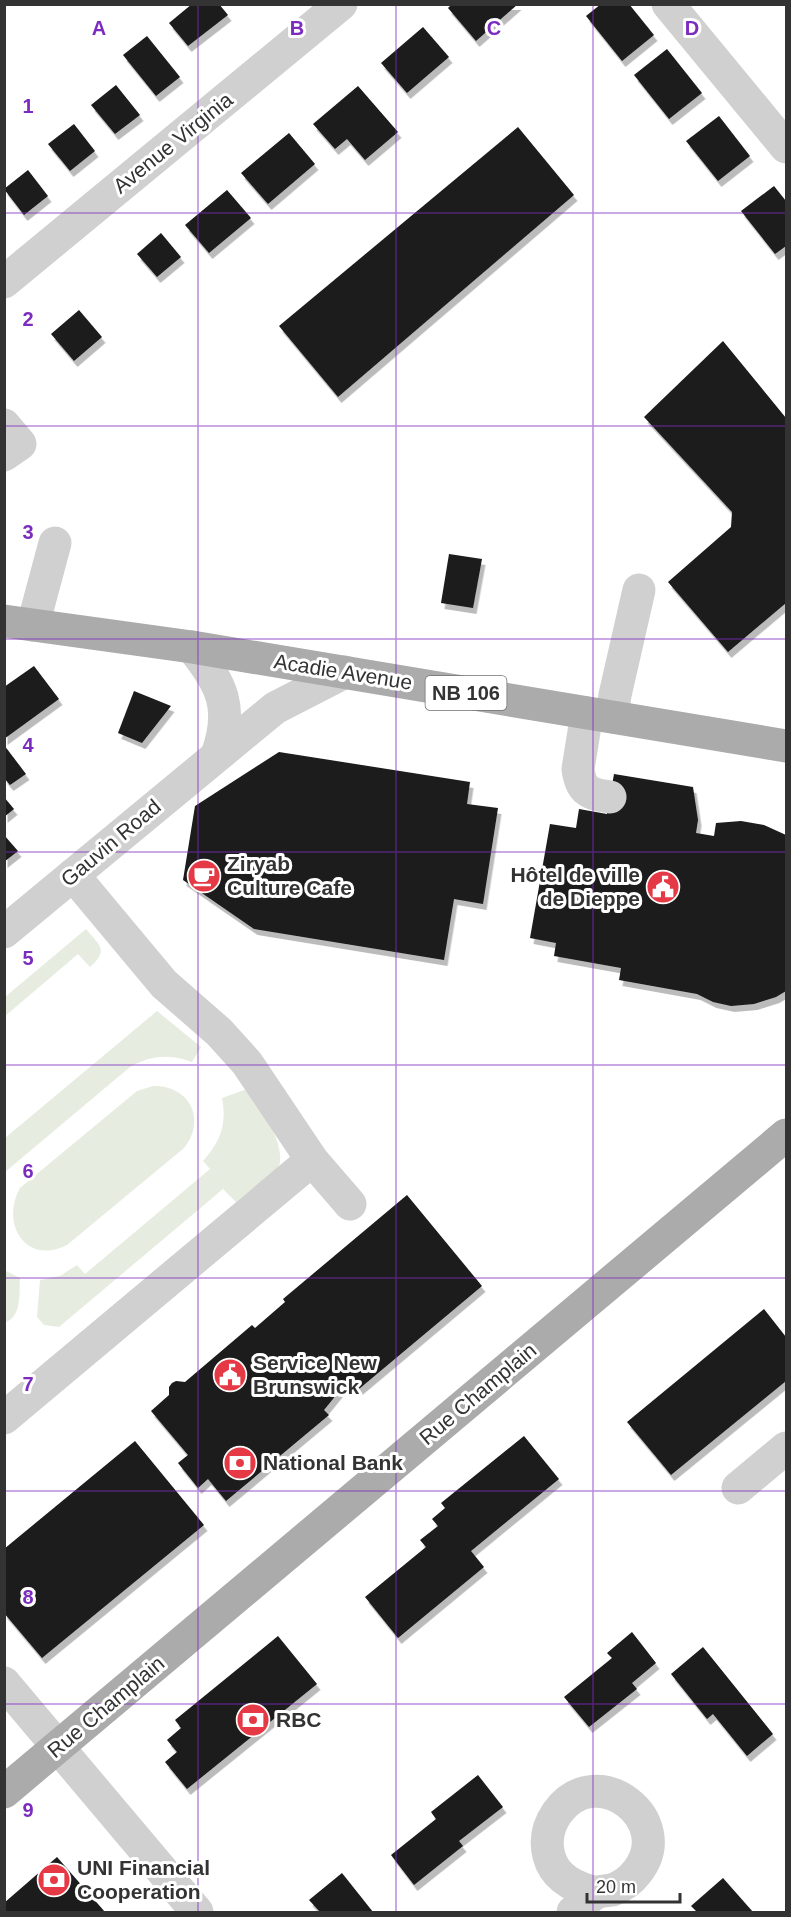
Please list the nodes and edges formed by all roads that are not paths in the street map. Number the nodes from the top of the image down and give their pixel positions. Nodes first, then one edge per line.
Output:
1 (341, 4) edge
2 (668, 4) edge
3 (786, 147) edge
4 (4, 282) edge
5 (4, 425) edge
6 (4, 455) edge
7 (56, 543) dead end
8 (639, 590) dead end
9 (19, 623) edge
10 (192, 647) junction
11 (345, 672) junction
12 (600, 715) junction
13 (786, 746) edge
14 (217, 755) junction
15 (610, 797) dead end
16 (73, 875) junction
17 (4, 932) edge
18 (786, 1135) edge
19 (312, 1160) junction
20 (350, 1204) dead end
21 (4, 1418) edge
22 (786, 1448) edge
23 (738, 1488) dead end
24 (4, 1683) edge
25 (58, 1748) junction
26 (4, 1792) edge
27 (197, 1912) edge

1 - 4 street, Avenue Virginia
2 - 3 street
5 - 6 street
7 - 9 street
8 - 12 street
9 - 10 main road, Acadie Avenue / NB 106
10 - 11 main road, Acadie Avenue / NB 106
10 - 14 street
11 - 12 main road, Acadie Avenue / NB 106
11 - 14 street, Gauvin Road
12 - 13 main road, Acadie Avenue / NB 106
12 - 15 street
14 - 16 street, Gauvin Road
16 - 17 street, Gauvin Road
16 - 19 street
18 - 25 main road, Rue Champlain
19 - 20 street
19 - 21 street
22 - 23 street
24 - 25 street
25 - 26 main road, Rue Champlain
25 - 27 street

